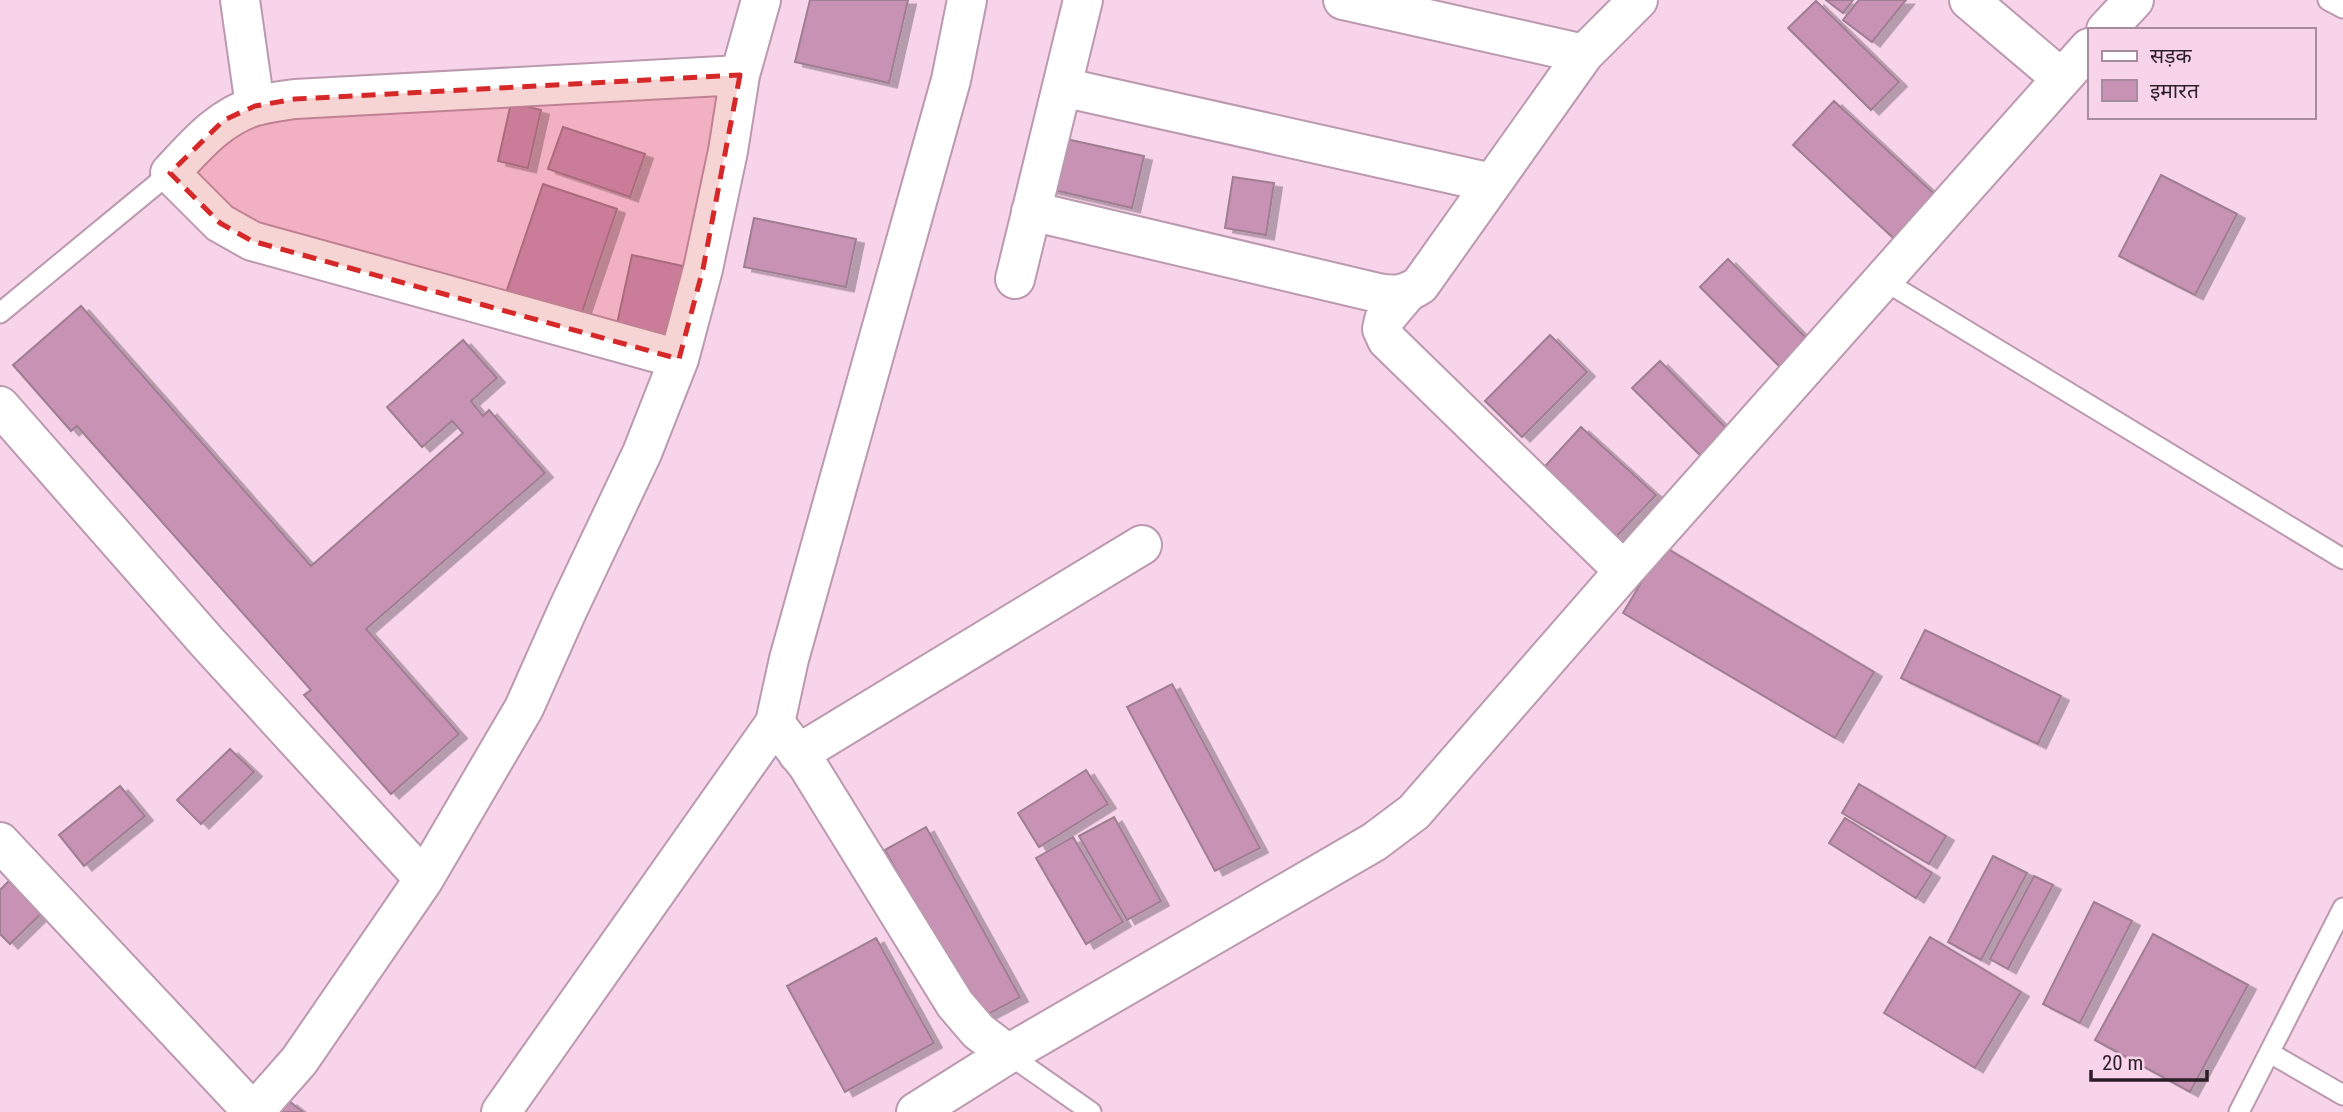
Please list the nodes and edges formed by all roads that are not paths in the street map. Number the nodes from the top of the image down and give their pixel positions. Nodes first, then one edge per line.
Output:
1 (240, 0) edge
2 (761, 0) edge
3 (967, 0) edge
4 (1083, 0) edge
5 (1343, 0) edge
6 (1638, 0) edge
7 (1969, 0) edge
8 (2134, 0) edge
9 (2328, 0) edge
10 (2343, 8) edge
11 (2108, 28) edge
12 (2088, 49) edge
13 (1584, 54) junction
14 (740, 75) junction
15 (2061, 78) junction
16 (1062, 87) junction
17 (255, 106) junction
18 (170, 173) junction
19 (1492, 183) junction
20 (1031, 211) junction
21 (1015, 279) dead end
22 (1884, 279) junction
23 (1406, 294) junction
24 (0, 313) edge
25 (679, 359) junction
26 (0, 407) edge
27 (1142, 545) dead end
28 (2343, 559) edge
29 (1624, 571) junction
30 (775, 723) junction
31 (798, 754) junction
32 (0, 842) edge
33 (424, 879) junction
34 (2343, 908) edge
35 (1008, 1054) junction
36 (2270, 1054) junction
37 (2343, 1096) edge
38 (253, 1112) edge
39 (501, 1112) edge
40 (916, 1112) edge
41 (1090, 1112) edge
42 (2239, 1112) edge

1 - 17 street
2 - 14 street
3 - 30 street
4 - 16 street
5 - 13 street
6 - 13 street
7 - 15 street
8 - 11 street
9 - 10 lane
12 - 15 street
13 - 19 street
14 - 17 street
14 - 25 street
15 - 22 street
16 - 19 street
16 - 20 street
17 - 18 street
18 - 24 lane
18 - 25 street
19 - 23 street
20 - 21 street
20 - 23 street
22 - 28 lane
22 - 29 street
23 - 29 street
25 - 33 street
26 - 33 street
27 - 31 street
29 - 35 street
30 - 31 street
30 - 39 street
31 - 35 street
32 - 38 street
33 - 38 street
34 - 36 lane
35 - 40 street
35 - 41 lane
36 - 37 lane
36 - 42 lane

